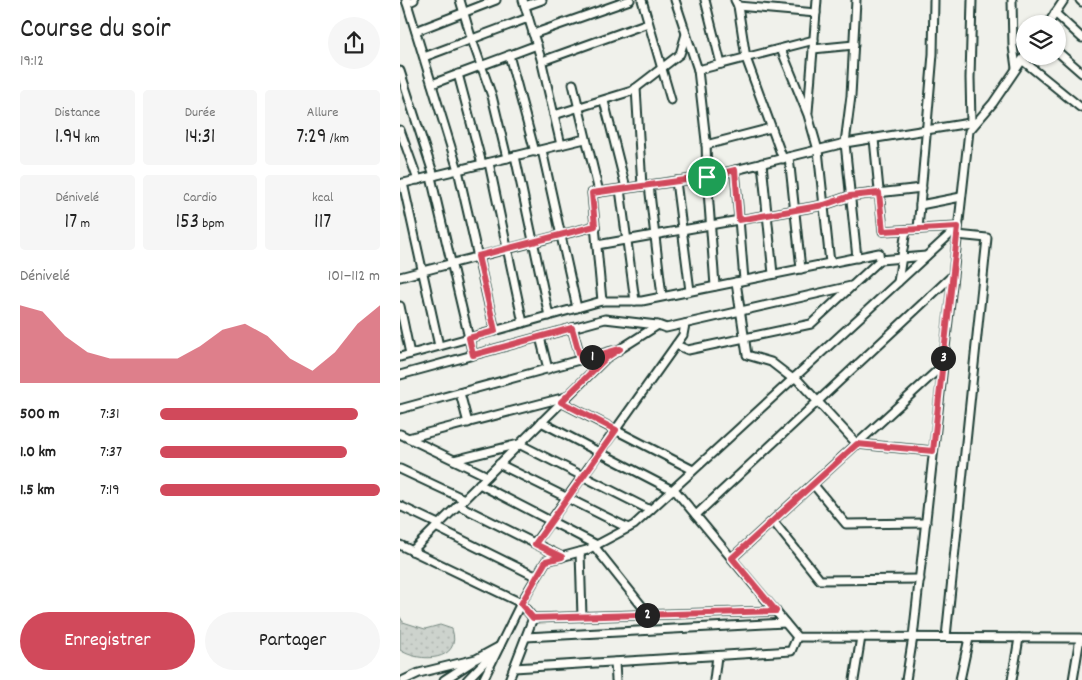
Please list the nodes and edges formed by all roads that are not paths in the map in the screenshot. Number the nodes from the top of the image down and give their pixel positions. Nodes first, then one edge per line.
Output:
1 (460, 0) edge
2 (496, 0) edge
3 (542, 0) edge
4 (630, 0) edge
5 (642, 0) edge
6 (675, 0) edge
7 (705, 0) edge
8 (817, 0) edge
9 (856, 0) edge
10 (934, 0) edge
11 (972, 0) edge
12 (1012, 0) edge
13 (1064, 0) edge
14 (409, 1) edge
15 (524, 3) edge
16 (736, 3) edge
17 (464, 12) junction
18 (816, 13) junction
19 (1055, 13) joint
20 (528, 18) junction
21 (648, 23) junction
22 (416, 31) junction
23 (534, 34) junction
24 (686, 34) junction
25 (1082, 38) edge
26 (472, 39) junction
27 (814, 40) junction
28 (537, 45) junction
29 (854, 46) junction
30 (782, 48) junction
31 (813, 48) junction
32 (509, 55) junction
33 (424, 57) junction
34 (746, 58) junction
35 (1066, 59) edge
36 (542, 61) junction
37 (722, 64) junction
38 (481, 65) junction
39 (1018, 65) edge
40 (1032, 65) edge
41 (662, 67) junction
42 (1016, 68) junction
43 (698, 70) junction
44 (400, 71) edge
45 (1082, 73) edge
46 (458, 74) junction
47 (432, 84) junction
48 (573, 84) dead end
49 (636, 88) junction
50 (671, 100) dead end
51 (604, 101) junction
52 (1080, 107) dead end
53 (579, 109) junction
54 (808, 115) junction
55 (554, 116) junction
56 (973, 123) junction
57 (772, 128) junction
58 (400, 130) edge
59 (927, 130) junction
60 (874, 139) junction
61 (586, 140) junction
62 (845, 143) junction
63 (561, 145) junction
64 (706, 145) junction
65 (818, 150) junction
66 (538, 151) junction
67 (511, 157) junction
68 (786, 158) junction
69 (485, 164) junction
70 (762, 164) junction
71 (458, 170) junction
72 (735, 170) junction
73 (433, 176) junction
74 (707, 177) junction
75 (418, 180) junction
76 (676, 181) junction
77 (402, 184) edge
78 (646, 186) junction
79 (922, 188) junction
80 (623, 189) junction
81 (599, 192) junction
82 (879, 193) junction
83 (850, 196) junction
84 (961, 197) junction
85 (824, 205) junction
86 (920, 205) junction
87 (795, 210) junction
88 (767, 215) junction
89 (739, 220) junction
90 (710, 225) junction
91 (595, 226) junction
92 (958, 227) junction
93 (918, 229) junction
94 (682, 230) junction
95 (906, 230) junction
96 (560, 235) junction
97 (655, 235) junction
98 (957, 235) junction
99 (627, 240) junction
100 (532, 242) junction
101 (597, 245) junction
102 (507, 249) junction
103 (478, 256) junction
104 (926, 256) junction
105 (857, 258) junction
106 (902, 258) junction
107 (880, 260) junction
108 (451, 263) junction
109 (830, 263) junction
110 (802, 269) junction
111 (423, 270) junction
112 (773, 274) junction
113 (400, 276) edge
114 (952, 276) junction
115 (744, 280) junction
116 (736, 282) junction
117 (898, 282) junction
118 (715, 286) junction
119 (851, 286) junction
120 (690, 291) junction
121 (662, 296) junction
122 (635, 301) junction
123 (602, 302) junction
124 (400, 306) edge
125 (577, 308) junction
126 (739, 311) junction
127 (550, 316) junction
128 (523, 323) junction
129 (685, 324) junction
130 (658, 325) junction
131 (572, 328) junction
132 (495, 331) junction
133 (540, 336) junction
134 (469, 338) junction
135 (744, 339) junction
136 (676, 345) junction
137 (439, 346) junction
138 (620, 349) junction
139 (410, 354) junction
140 (473, 355) junction
141 (400, 357) edge
142 (581, 360) junction
143 (942, 366) junction
144 (548, 368) junction
145 (400, 375) edge
146 (794, 378) junction
147 (460, 393) junction
148 (564, 400) junction
149 (818, 402) junction
150 (400, 409) edge
151 (541, 422) junction
152 (468, 423) junction
153 (616, 430) junction
154 (400, 434) edge
155 (408, 438) junction
156 (519, 444) junction
157 (857, 444) junction
158 (933, 451) junction
159 (600, 452) junction
160 (454, 460) junction
161 (499, 464) junction
162 (400, 469) edge
163 (693, 470) junction
164 (487, 476) junction
165 (583, 476) junction
166 (479, 484) junction
167 (813, 484) junction
168 (673, 489) junction
169 (567, 498) junction
170 (464, 499) junction
171 (400, 506) edge
172 (458, 506) junction
173 (650, 510) junction
174 (696, 515) junction
175 (550, 521) junction
176 (773, 521) junction
177 (926, 523) junction
178 (437, 526) junction
179 (628, 528) junction
180 (535, 544) junction
181 (400, 545) edge
182 (595, 546) junction
183 (412, 551) junction
184 (580, 552) junction
185 (562, 557) junction
186 (732, 558) junction
187 (537, 577) junction
188 (920, 579) junction
189 (521, 604) junction
190 (776, 611) junction
191 (649, 615) junction
192 (582, 617) junction
193 (533, 618) junction
194 (785, 623) junction
195 (526, 637) junction
196 (797, 637) junction
197 (861, 637) junction
198 (913, 638) junction
199 (946, 638) junction
200 (968, 638) junction
201 (1019, 638) junction
202 (500, 646) junction
203 (716, 656) junction
204 (476, 659) junction
205 (615, 662) junction
206 (514, 668) junction
207 (404, 680) edge
208 (444, 680) edge
209 (468, 680) edge
210 (483, 680) edge
211 (509, 680) edge
212 (616, 680) edge
213 (714, 680) edge
214 (854, 680) edge
215 (906, 680) edge
216 (960, 680) edge
217 (1012, 680) edge
218 (1073, 680) edge

1 - 17 street
2 - 17 street
3 - 15 street
4 - 23 street
5 - 21 street
6 - 24 street
7 - 37 street
8 - 18 street
9 - 29 street
10 - 59 street
11 - 56 street
12 - 42 street
13 - 19 street
14 - 22 street
15 - 20 street
16 - 18 street
16 - 34 street
17 - 22 street
17 - 26 street
18 - 27 street
19 - 25 street
20 - 23 street
20 - 26 street
21 - 36 street
21 - 41 street
22 - 33 street
23 - 28 street
24 - 41 street
24 - 43 street
26 - 33 street
26 - 38 street
27 - 30 street
27 - 31 street
28 - 32 street
28 - 36 street
29 - 31 street
29 - 62 street
30 - 34 street
30 - 54 street
31 - 54 street
32 - 38 street
32 - 66 street
33 - 47 street
34 - 37 street
34 - 57 street
35 - 45 street
36 - 55 street
37 - 43 street
38 - 46 street
38 - 67 street
39 - 42 street
40 - 52 street
41 - 49 street
41 - 50 street
42 - 56 street
43 - 64 street
44 - 73 street
46 - 47 street
46 - 69 street
47 - 71 street
48 - 53 street
49 - 51 street
49 - 78 street
51 - 53 street
51 - 80 street
53 - 55 street
53 - 61 street
54 - 65 street
55 - 63 street
56 - 59 street
56 - 84 street
57 - 64 street
57 - 68 street
58 - 75 street
59 - 60 street
59 - 79 street
60 - 62 street
60 - 82 street
61 - 63 street
61 - 81 street
62 - 65 street
62 - 83 street
63 - 66 street
64 - 74 street
65 - 68 street
65 - 85 street
66 - 67 street
66 - 96 street
67 - 69 street
67 - 100 street
68 - 70 street
68 - 87 street
69 - 71 street
69 - 102 street
70 - 72 street
70 - 88 street
71 - 73 street
71 - 103 street
72 - 74 street
72 - 89 street
73 - 75 street
73 - 108 street
74 - 76 street
74 - 90 street
75 - 77 street
76 - 78 street
76 - 94 street
77 - 111 street
78 - 80 street
78 - 97 street
79 - 82 street
79 - 86 street
80 - 81 street
80 - 99 street
81 - 91 street
82 - 83 street
82 - 95 street
83 - 85 street
83 - 105 street
84 - 86 street
84 - 92 street
85 - 87 street
85 - 109 street
86 - 93 street
87 - 88 street
87 - 110 street
88 - 89 street
88 - 112 street
89 - 90 street
89 - 115 street
90 - 94 street
90 - 118 street
91 - 96 street
91 - 101 street
92 - 93 street
92 - 98 street
92 - 104 street
93 - 95 street
94 - 97 street
94 - 120 street
95 - 106 street
96 - 100 street
96 - 125 street
97 - 99 street
97 - 121 street
98 - 114 street
98 - 199 street
99 - 101 street
99 - 122 street
100 - 102 street
100 - 127 street
101 - 123 street
102 - 103 street
102 - 128 street
103 - 108 street
103 - 132 street
104 - 106 street
104 - 117 street
105 - 107 street
105 - 109 street
106 - 107 street
106 - 117 street
107 - 119 street
108 - 111 street
108 - 134 street
109 - 110 street
110 - 112 street
111 - 113 street
111 - 137 street
112 - 115 street
114 - 143 street
114 - 149 street
115 - 116 street
116 - 118 street
116 - 126 street
117 - 146 street
118 - 120 street
119 - 126 street
119 - 135 street
120 - 121 street
121 - 122 street
122 - 123 street
123 - 125 street
124 - 139 street
125 - 127 street
126 - 129 street
126 - 135 street
127 - 128 street
128 - 132 street
129 - 130 street
129 - 136 street
130 - 131 street
130 - 138 street
131 - 133 street
131 - 142 street
132 - 134 street
133 - 140 street
133 - 144 street
134 - 137 street
134 - 140 street
135 - 136 street
135 - 146 street
136 - 153 street
137 - 139 street
138 - 142 street
138 - 148 street
139 - 141 street
140 - 145 street
142 - 144 street
143 - 157 street
143 - 158 street
144 - 147 street
146 - 149 street
146 - 163 street
147 - 150 street
147 - 152 street
148 - 151 street
148 - 152 street
148 - 153 street
149 - 157 street
149 - 174 street
151 - 156 street
151 - 159 street
152 - 155 street
153 - 159 street
153 - 163 street
154 - 155 street
155 - 160 street
156 - 160 street
156 - 161 street
156 - 165 street
157 - 158 street
157 - 167 street
158 - 177 street
159 - 165 street
159 - 168 street
160 - 164 street
161 - 164 street
161 - 169 street
162 - 170 street
163 - 168 street
164 - 166 street
165 - 169 street
165 - 173 street
166 - 170 street
166 - 175 street
167 - 176 street
167 - 177 street
168 - 173 street
168 - 174 street
169 - 175 street
169 - 179 street
170 - 172 street
171 - 178 street
172 - 178 street
172 - 180 street
173 - 179 street
174 - 186 street
175 - 180 street
175 - 182 street
176 - 186 street
176 - 188 street
177 - 188 street
178 - 183 street
178 - 187 street
179 - 182 street
180 - 185 street
181 - 183 street
182 - 184 street
182 - 191 street
183 - 189 street
184 - 185 street
184 - 192 street
185 - 187 street
186 - 190 street
187 - 189 street
188 - 198 street
189 - 193 street
189 - 202 street
190 - 191 street
190 - 194 street
191 - 192 street
192 - 193 street
193 - 195 street
194 - 195 street
194 - 196 street
195 - 206 street
196 - 197 street
196 - 203 street
197 - 198 street
197 - 214 street
198 - 199 street
198 - 215 street
199 - 200 street
200 - 201 street
200 - 216 street
201 - 217 street
201 - 218 street
202 - 204 street
202 - 209 street
202 - 210 street
203 - 205 street
203 - 213 street
204 - 207 street
204 - 208 street
205 - 206 street
205 - 212 street
206 - 211 street

